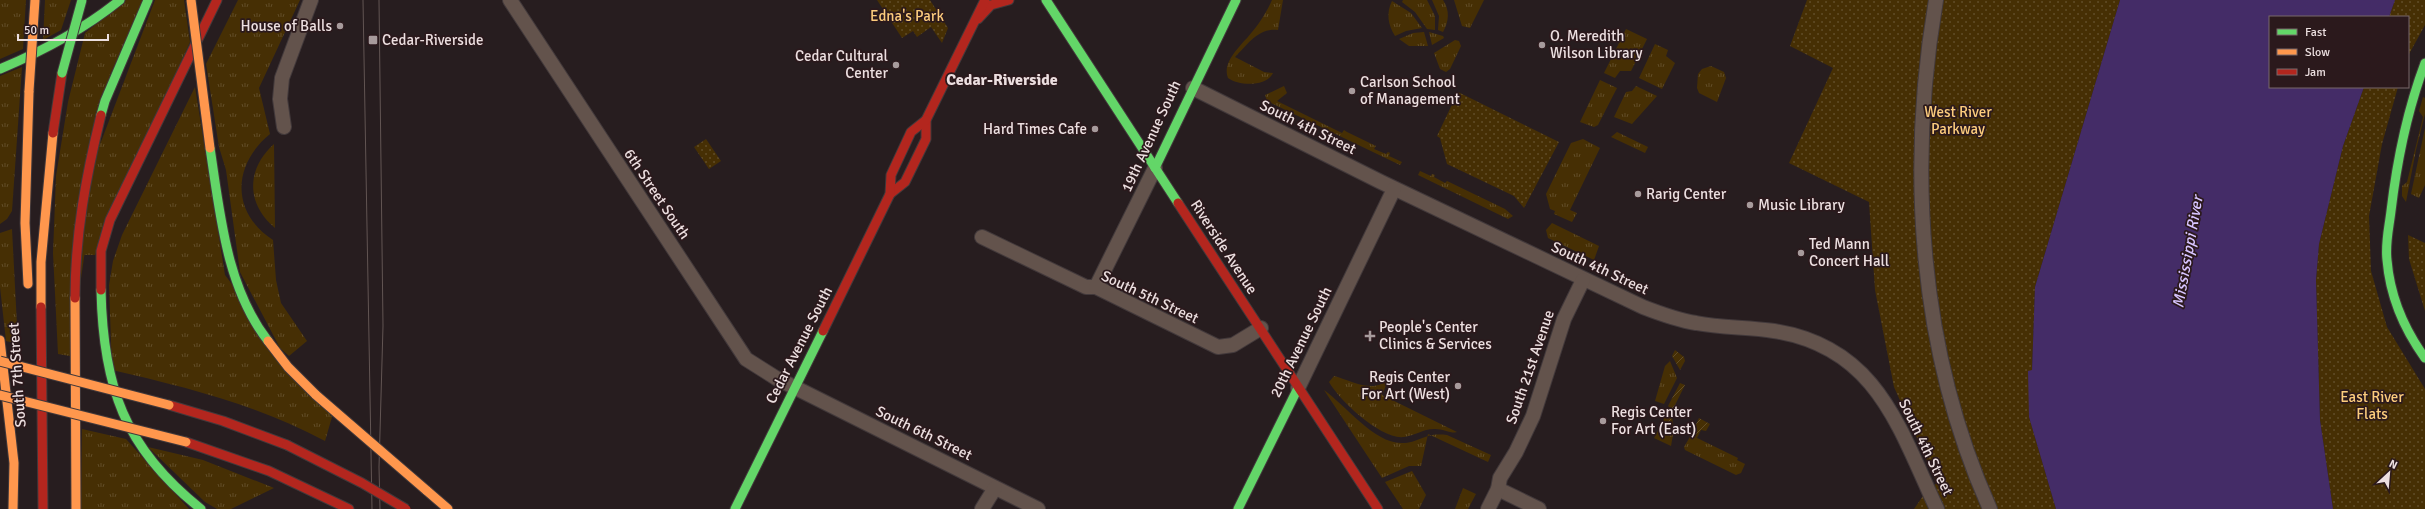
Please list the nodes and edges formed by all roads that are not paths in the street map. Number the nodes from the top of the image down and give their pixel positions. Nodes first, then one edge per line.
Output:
1 (35, 0) edge
2 (82, 0) edge
3 (120, 0) edge
4 (148, 0) edge
5 (191, 0) edge
6 (218, 0) edge
7 (311, 0) edge
8 (510, 0) edge
9 (985, 0) edge
10 (1009, 0) edge
11 (1236, 0) edge
12 (1936, 0) edge
13 (1044, 1) edge
14 (974, 22) junction
15 (207, 50) dead end
16 (2424, 66) edge
17 (0, 69) edge
18 (193, 79) dead end
19 (1193, 88) junction
20 (926, 120) junction
21 (284, 127) dead end
22 (1155, 168) junction
23 (1394, 189) junction
24 (890, 194) junction
25 (2390, 219) junction
26 (982, 237) dead end
27 (114, 241) dead end
28 (2397, 248) dead end
29 (1582, 280) junction
30 (101, 281) junction
31 (1096, 287) junction
32 (28, 291) dead end
33 (1261, 328) junction
34 (32, 338) dead end
35 (0, 340) edge
36 (2425, 358) edge
37 (0, 361) edge
38 (795, 388) junction
39 (1298, 388) junction
40 (0, 395) edge
41 (995, 488) junction
42 (1498, 489) junction
43 (13, 509) edge
44 (43, 509) edge
45 (76, 509) edge
46 (201, 509) edge
47 (349, 509) edge
48 (406, 509) edge
49 (448, 509) edge
50 (735, 509) edge
51 (982, 509) edge
52 (1038, 509) edge
53 (1238, 509) edge
54 (1378, 509) edge
55 (1488, 509) edge
56 (1539, 509) edge
57 (1938, 509) edge
58 (1990, 509) edge

1 - 32 main road, bridge
2 - 44 main road, bridge
3 - 17 main road
4 - 45 main road
5 - 49 main road, bridge
6 - 30 main road
7 - 21 street
8 - 38 street, 6th Street South
9 - 14 main road, Cedar Avenue South
10 - 14 main road
11 - 19 main road, 19th Avenue South
12 - 58 street
13 - 22 main road, Riverside Avenue
14 - 20 main road, Cedar Avenue South
15 - 18 main road
16 - 25 main road
19 - 22 main road, 19th Avenue South
19 - 23 street, South 4th Street
20 - 24 main road, Cedar Avenue South
20 - 24 main road, Cedar Avenue South
22 - 31 street, 19th Avenue South
22 - 33 main road, Riverside Avenue
23 - 29 street, South 4th Street
23 - 39 street, 20th Avenue South
24 - 38 main road, Cedar Avenue South
25 - 28 main road
25 - 36 main road
26 - 31 street, South 5th Street
27 - 30 main road
29 - 42 street, South 21st Avenue
29 - 57 street, South 4th Street
30 - 46 main road
31 - 33 street, South 5th Street
33 - 39 main road, Riverside Avenue
34 - 44 main road, South 7th Street
35 - 43 main road
37 - 48 main road, bridge
38 - 41 street, South 6th Street
38 - 50 main road, Cedar Avenue South
39 - 53 main road, 20th Avenue South
39 - 54 main road, Riverside Avenue
40 - 47 main road, bridge
41 - 51 street
41 - 52 street, South 6th Street
42 - 55 street, South 21st Avenue
42 - 56 street

